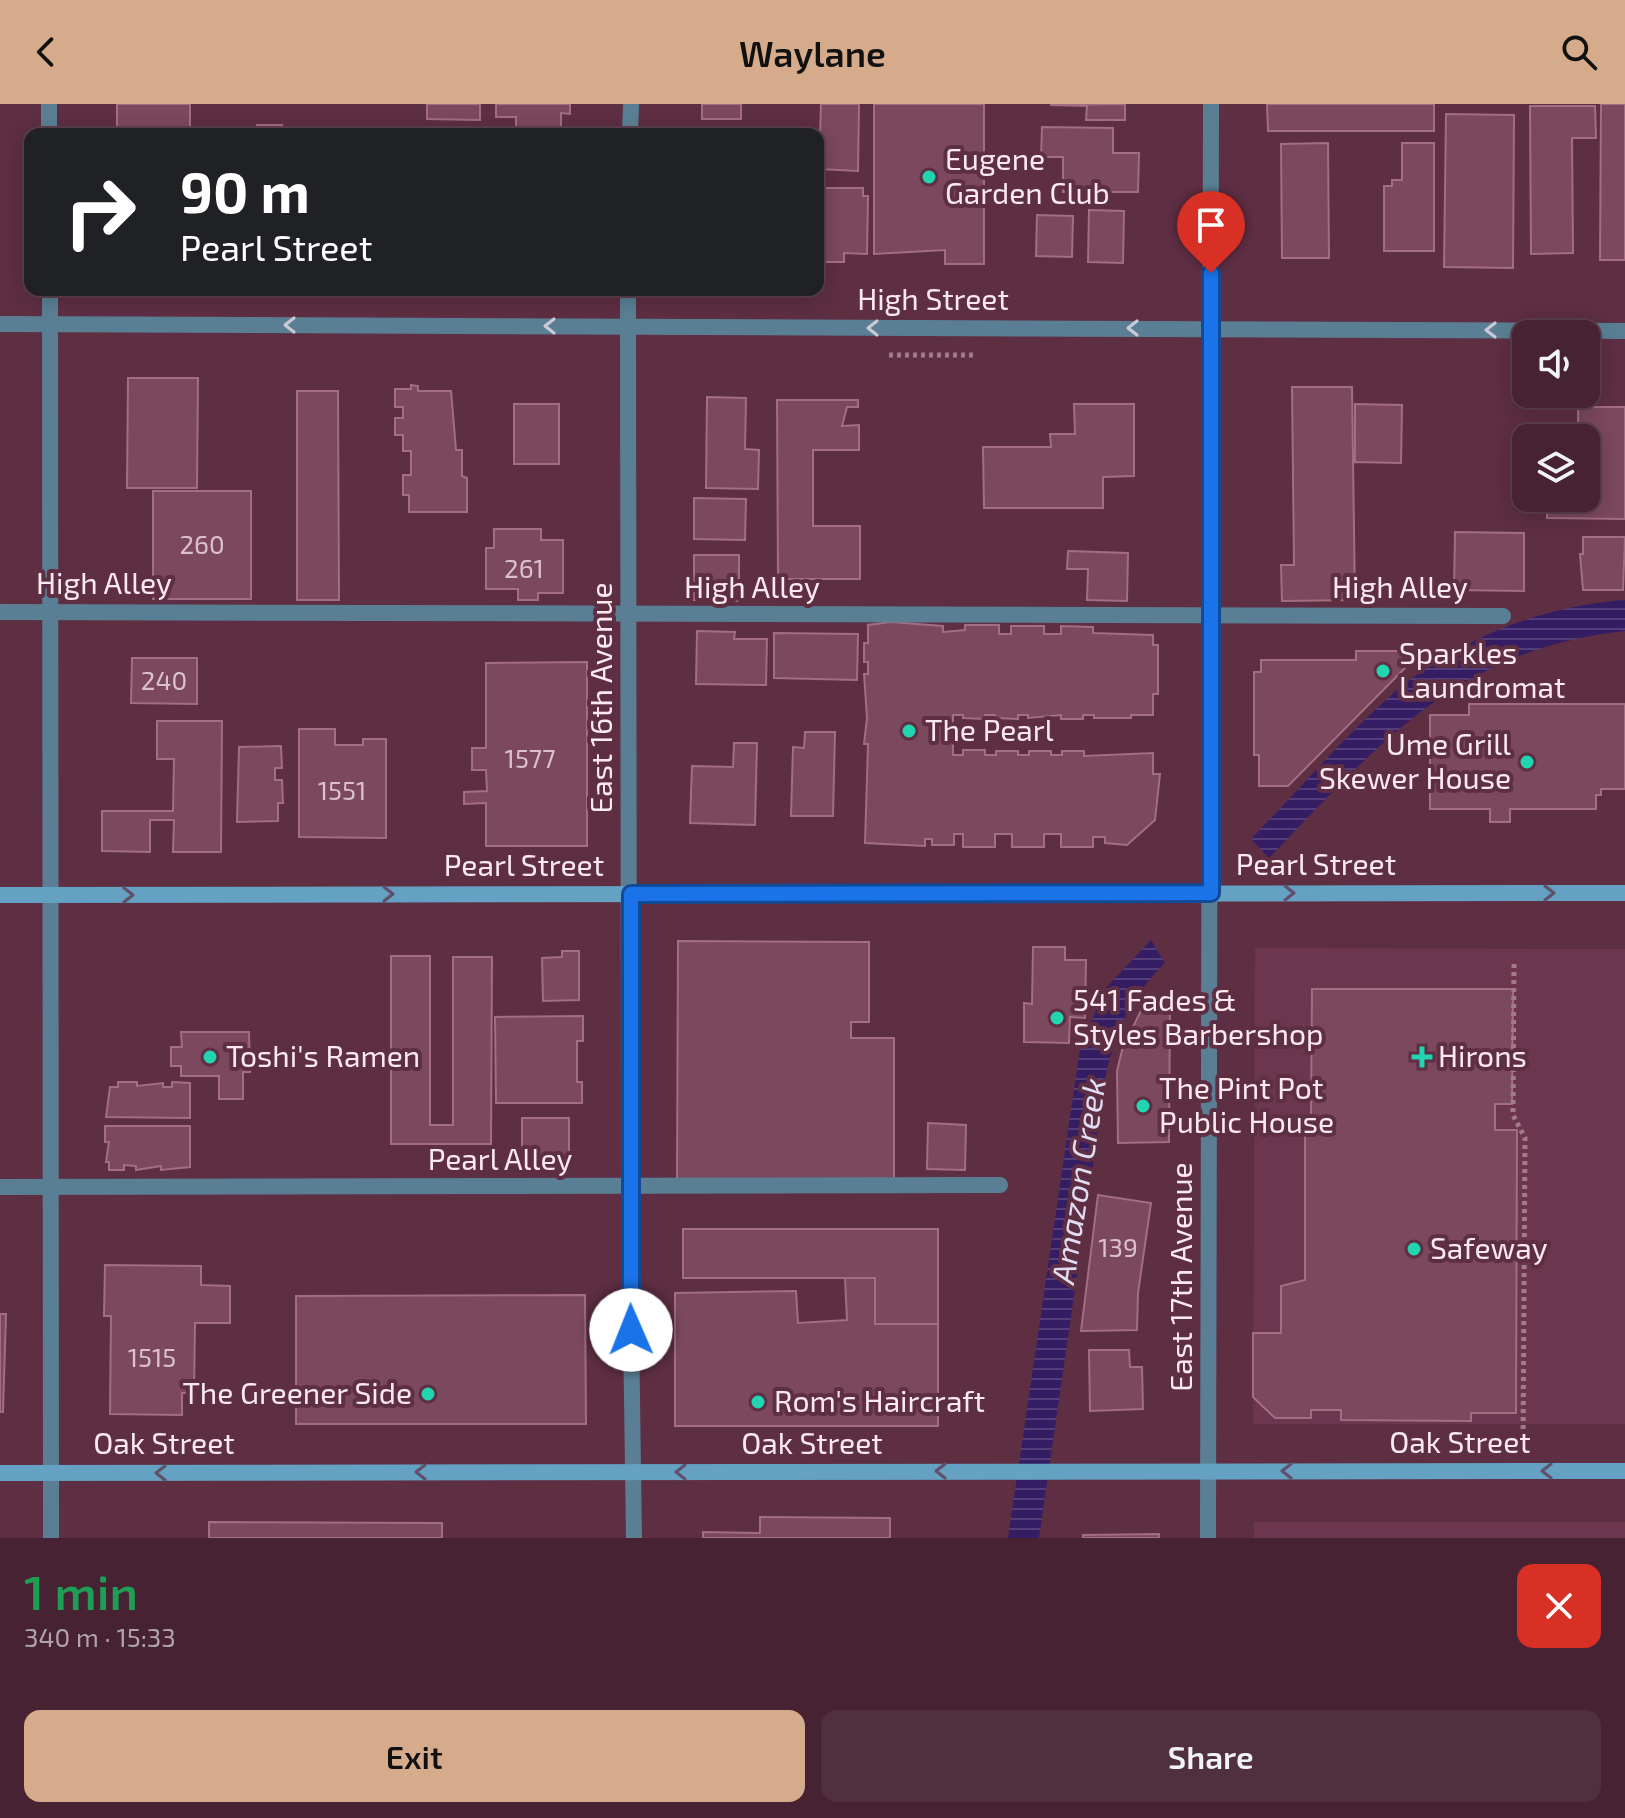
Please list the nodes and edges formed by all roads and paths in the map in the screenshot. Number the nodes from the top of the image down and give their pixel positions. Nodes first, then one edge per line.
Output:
1 (49, 104) edge
2 (631, 104) edge
3 (1211, 104) edge
4 (49, 128) edge
5 (630, 128) edge
6 (50, 296) edge
7 (628, 296) edge
8 (0, 324) edge
9 (50, 324) junction
10 (628, 327) junction
11 (1211, 329) junction
12 (1625, 331) edge
13 (0, 612) edge
14 (50, 612) junction
15 (629, 615) junction
16 (1210, 616) junction
17 (1503, 616) dead end
18 (1211, 893) junction
19 (1625, 893) edge
20 (631, 894) junction
21 (0, 895) edge
22 (50, 895) junction
23 (1514, 964) dead end
24 (1000, 1185) dead end
25 (0, 1187) edge
26 (51, 1188) junction
27 (629, 1188) junction
28 (1210, 1471) junction
29 (1523, 1471) junction
30 (1625, 1471) edge
31 (634, 1472) junction
32 (0, 1473) edge
33 (50, 1473) junction
34 (51, 1538) edge
35 (634, 1538) edge
36 (1208, 1538) edge

1 - 4 street
2 - 5 street
3 - 11 street, East 17th Avenue
6 - 9 street
7 - 10 street, East 16th Avenue
8 - 9 street, High Street
10 -> 9 street, High Street
9 - 14 street
11 -> 10 street, High Street
10 - 15 street, East 16th Avenue
12 -> 11 street, High Street
11 - 16 street, East 17th Avenue
13 - 14 street, High Alley
14 - 15 street, High Alley
14 - 22 street
15 - 16 street, High Alley
15 - 20 street, East 16th Avenue
16 - 17 street, High Alley
16 - 18 street, East 17th Avenue
18 -> 19 main road, Pearl Street
18 - 20 main road, Pearl Street
18 - 28 street, East 17th Avenue
22 -> 20 main road, Pearl Street
20 - 27 street, East 16th Avenue
21 - 22 main road, Pearl Street
22 - 26 street
23 - 29 path
24 - 27 street, Pearl Alley
25 - 26 street, Pearl Alley
26 - 27 street, Pearl Alley
26 - 33 street
27 - 31 street, East 16th Avenue
29 -> 28 main road, Oak Street
28 -> 31 main road, Oak Street
28 - 36 street, East 17th Avenue
30 -> 29 main road, Oak Street
31 -> 33 main road, Oak Street
31 - 35 street, East 16th Avenue
32 - 33 main road, Oak Street
33 - 34 street

